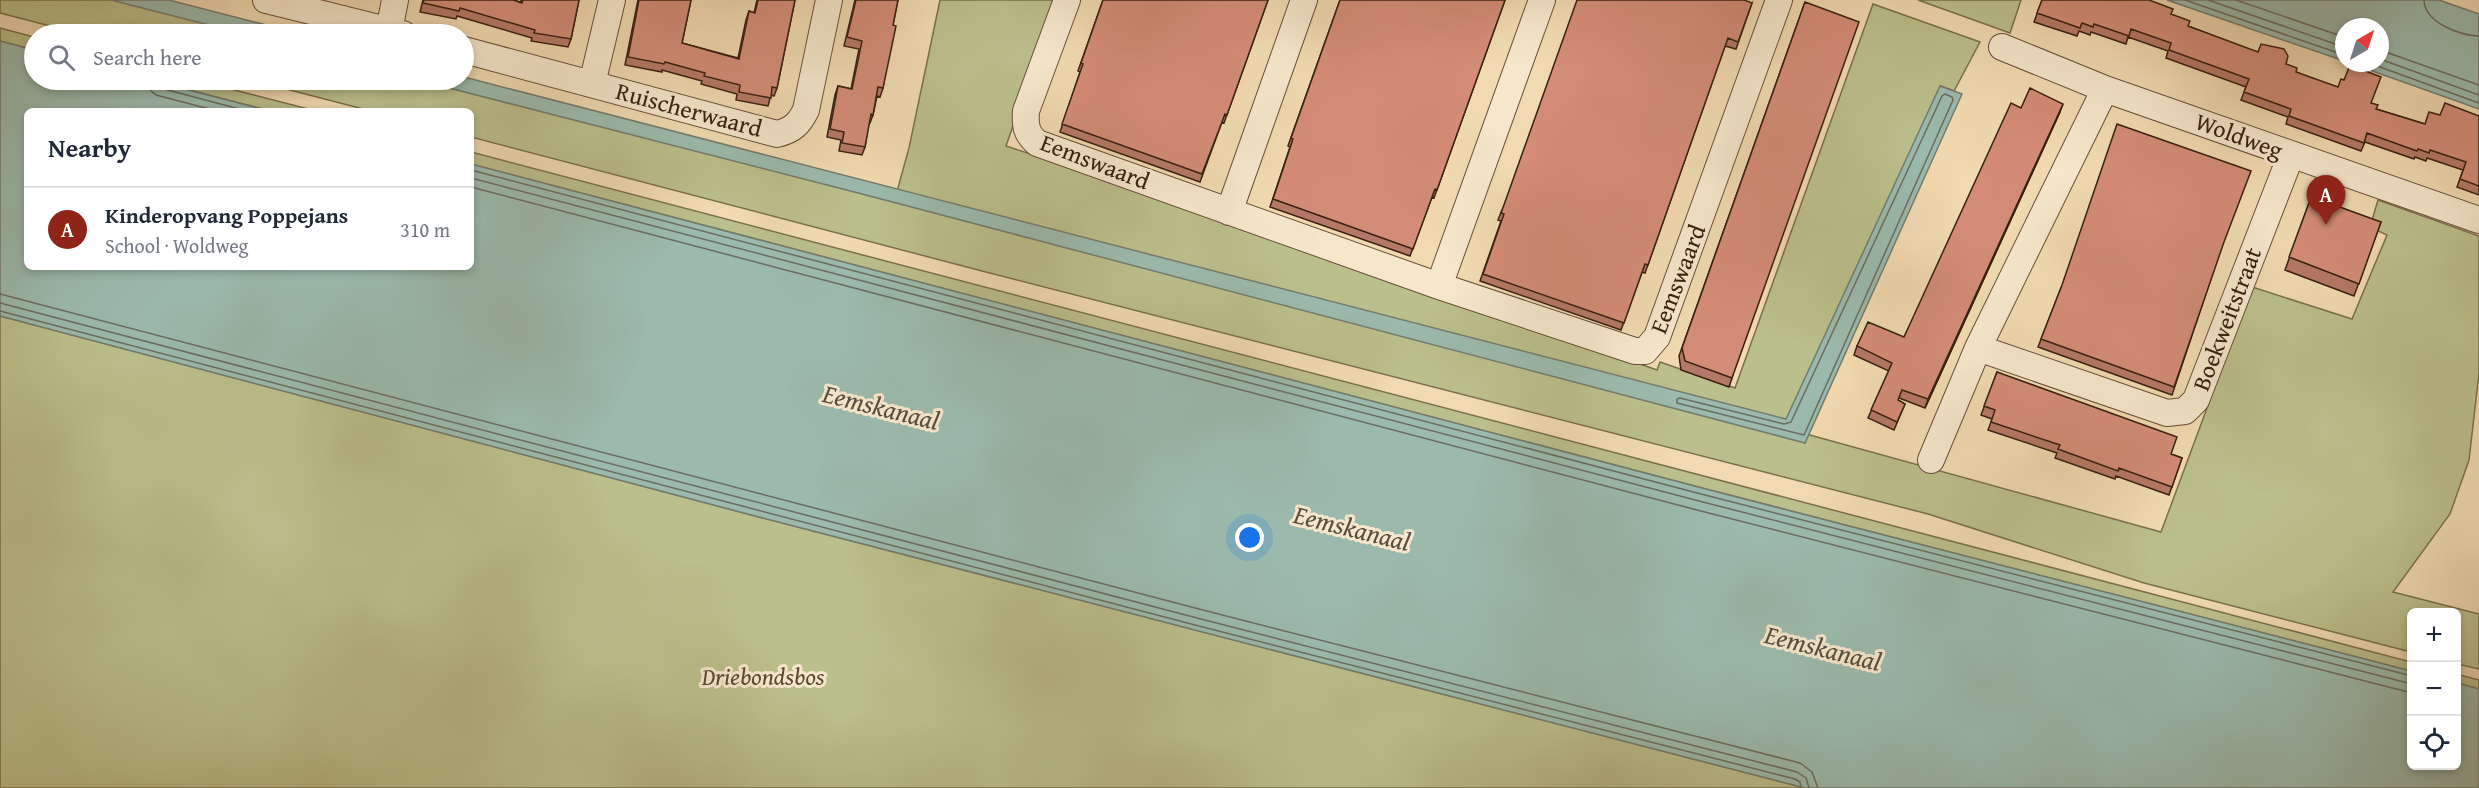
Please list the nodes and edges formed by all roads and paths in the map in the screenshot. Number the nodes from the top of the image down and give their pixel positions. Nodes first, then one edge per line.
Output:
1 (266, 0) edge
2 (395, 0) edge
3 (612, 0) edge
4 (829, 0) edge
5 (1067, 0) edge
6 (1304, 0) edge
7 (1542, 0) edge
8 (1779, 0) edge
9 (361, 24) edge
10 (396, 24) edge
11 (2002, 47) dead end
12 (474, 53) edge
13 (592, 84) junction
14 (2105, 89) junction
15 (2291, 155) junction
16 (1229, 212) junction
17 (2479, 220) edge
18 (1439, 286) junction
19 (1978, 348) junction
20 (1931, 460) dead end

1 - 9 street
2 - 10 street
3 - 13 street, Ruischerwaard
4 - 13 street, Ruischerwaard
5 - 16 street, Eemswaard
6 - 16 street
7 - 18 street
8 - 18 street, Eemswaard
11 - 14 street, Woldweg
12 - 13 street, Ruischerwaard
14 - 15 street, Woldweg
14 - 19 street
15 - 17 street, Woldweg
15 - 19 street, Boekweitstraat
16 - 18 street, Eemswaard
19 - 20 street

